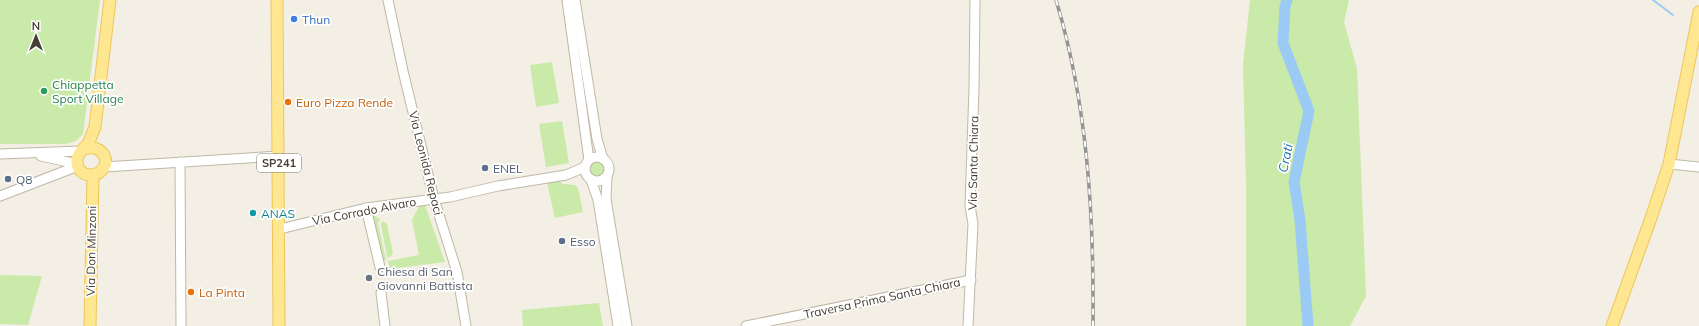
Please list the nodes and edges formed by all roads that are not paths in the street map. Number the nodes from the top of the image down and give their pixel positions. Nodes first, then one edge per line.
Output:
1 (110, 0) edge
2 (277, 0) edge
3 (388, 0) edge
4 (566, 0) edge
5 (575, 0) edge
6 (975, 0) edge
7 (1699, 12) edge
8 (83, 150) junction
9 (0, 154) edge
10 (30, 154) junction
11 (104, 155) junction
12 (279, 156) junction
13 (604, 159) junction
14 (180, 162) junction
15 (587, 163) junction
16 (137, 164) junction
17 (1669, 164) junction
18 (78, 165) junction
19 (104, 167) junction
20 (1699, 167) edge
21 (93, 176) junction
22 (566, 176) junction
23 (608, 176) junction
24 (590, 179) junction
25 (0, 196) edge
26 (434, 199) junction
27 (366, 208) junction
28 (280, 228) junction
29 (380, 267) dead end
30 (971, 280) junction
31 (382, 293) dead end
32 (90, 326) edge
33 (181, 326) edge
34 (279, 326) edge
35 (386, 326) edge
36 (466, 326) edge
37 (618, 326) edge
38 (627, 326) edge
39 (746, 326) edge
40 (968, 326) edge
41 (1612, 326) edge

1 - 8 main road
2 - 12 main road, SP241
3 - 26 street, Via Leonida Repaci
4 - 15 street
5 - 13 street
6 - 30 street, Via Santa Chiara
7 - 17 main road
8 - 10 street
8 - 11 main road
8 - 18 main road
9 - 10 street
10 - 18 street
11 - 16 street
11 - 19 main road
12 - 14 street
12 - 28 main road, SP241
13 - 15 street
13 - 23 street
14 - 16 street
14 - 33 street
15 - 22 street, Via Corrado Alvaro
15 - 24 street
16 - 19 street
17 - 20 street
17 - 41 main road
18 - 21 main road
18 - 25 street
19 - 21 main road
21 - 32 main road, Via Don Minzoni
22 - 24 street, Via Corrado Alvaro
22 - 26 street, Via Corrado Alvaro
23 - 24 street
23 - 38 street
24 - 37 street
26 - 27 street, Via Corrado Alvaro
26 - 36 street, Via Leonida Repaci
27 - 28 street, Via Corrado Alvaro
27 - 29 street
28 - 34 main road, SP241
30 - 39 street, Traversa Prima Santa Chiara
30 - 40 street, Via Santa Chiara
31 - 35 street

